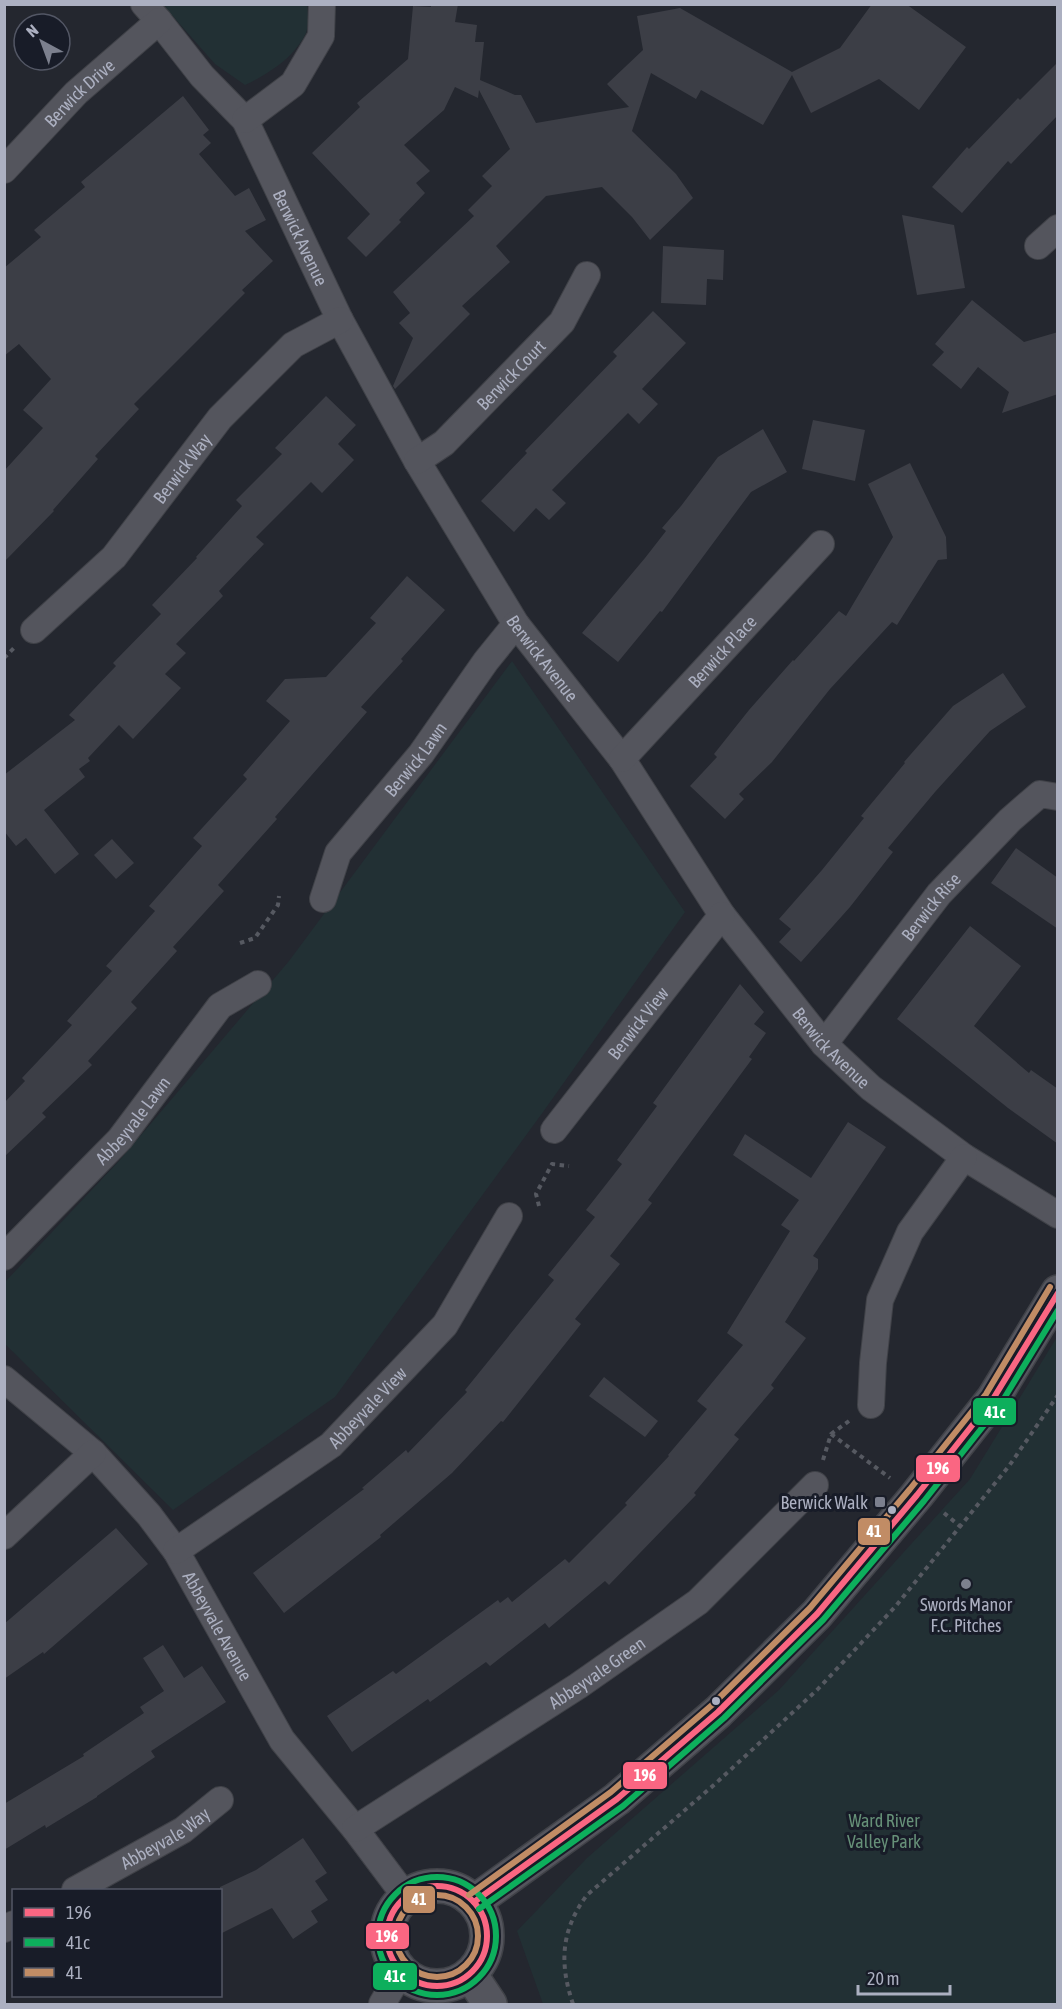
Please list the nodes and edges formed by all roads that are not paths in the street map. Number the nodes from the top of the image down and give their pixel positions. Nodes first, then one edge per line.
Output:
1 (322, 4) edge
2 (152, 13) edge
3 (245, 120) junction
4 (4, 170) edge
5 (1058, 228) edge
6 (1038, 246) dead end
7 (587, 275) dead end
8 (340, 320) junction
9 (417, 461) junction
10 (820, 544) dead end
11 (516, 624) junction
12 (34, 630) dead end
13 (622, 759) junction
14 (1058, 796) edge
15 (323, 899) dead end
16 (722, 915) junction
17 (258, 984) dead end
18 (824, 1044) junction
19 (554, 1130) dead end
20 (964, 1157) junction
21 (1058, 1215) edge
22 (508, 1216) dead end
23 (4, 1257) edge
24 (1058, 1292) edge
25 (4, 1379) edge
26 (871, 1405) road end
27 (93, 1453) junction
28 (815, 1485) road end
29 (4, 1536) edge
30 (176, 1551) junction
31 (220, 1800) dead end
32 (355, 1829) junction
33 (77, 1889) edge
34 (406, 1897) junction
35 (474, 1902) junction
36 (401, 1972) junction
37 (470, 1974) junction
38 (382, 2004) edge
39 (490, 2004) edge

1 - 3 street
2 - 3 street, Berwick Avenue
2 - 4 street, Berwick Drive
3 - 8 street, Berwick Avenue
5 - 6 street
7 - 9 street, Berwick Court
8 - 9 street, Berwick Avenue
8 - 12 street, Berwick Way
9 - 11 street, Berwick Avenue
10 - 13 street, Berwick Place
11 - 13 street, Berwick Avenue
11 - 15 street, Berwick Lawn
13 - 16 street, Berwick Avenue
14 - 18 street, Berwick Rise
16 - 18 street, Berwick Avenue
16 - 19 street, Berwick View
17 - 23 street, Abbeyvale Lawn
18 - 20 street, Berwick Avenue
20 - 21 street, Berwick Avenue
20 - 26 street
22 - 30 street, Abbeyvale View
24 - 35 street
25 - 27 street, Abbeyvale Avenue
27 - 29 street
27 - 30 street, Abbeyvale Avenue
28 - 32 street, Abbeyvale Green
30 - 32 street, Abbeyvale Avenue
31 - 33 street, Abbeyvale Way
32 - 34 street, Abbeyvale Avenue
34 - 35 street
34 - 36 street
35 - 37 street
36 - 37 street
36 - 38 street
37 - 39 street

